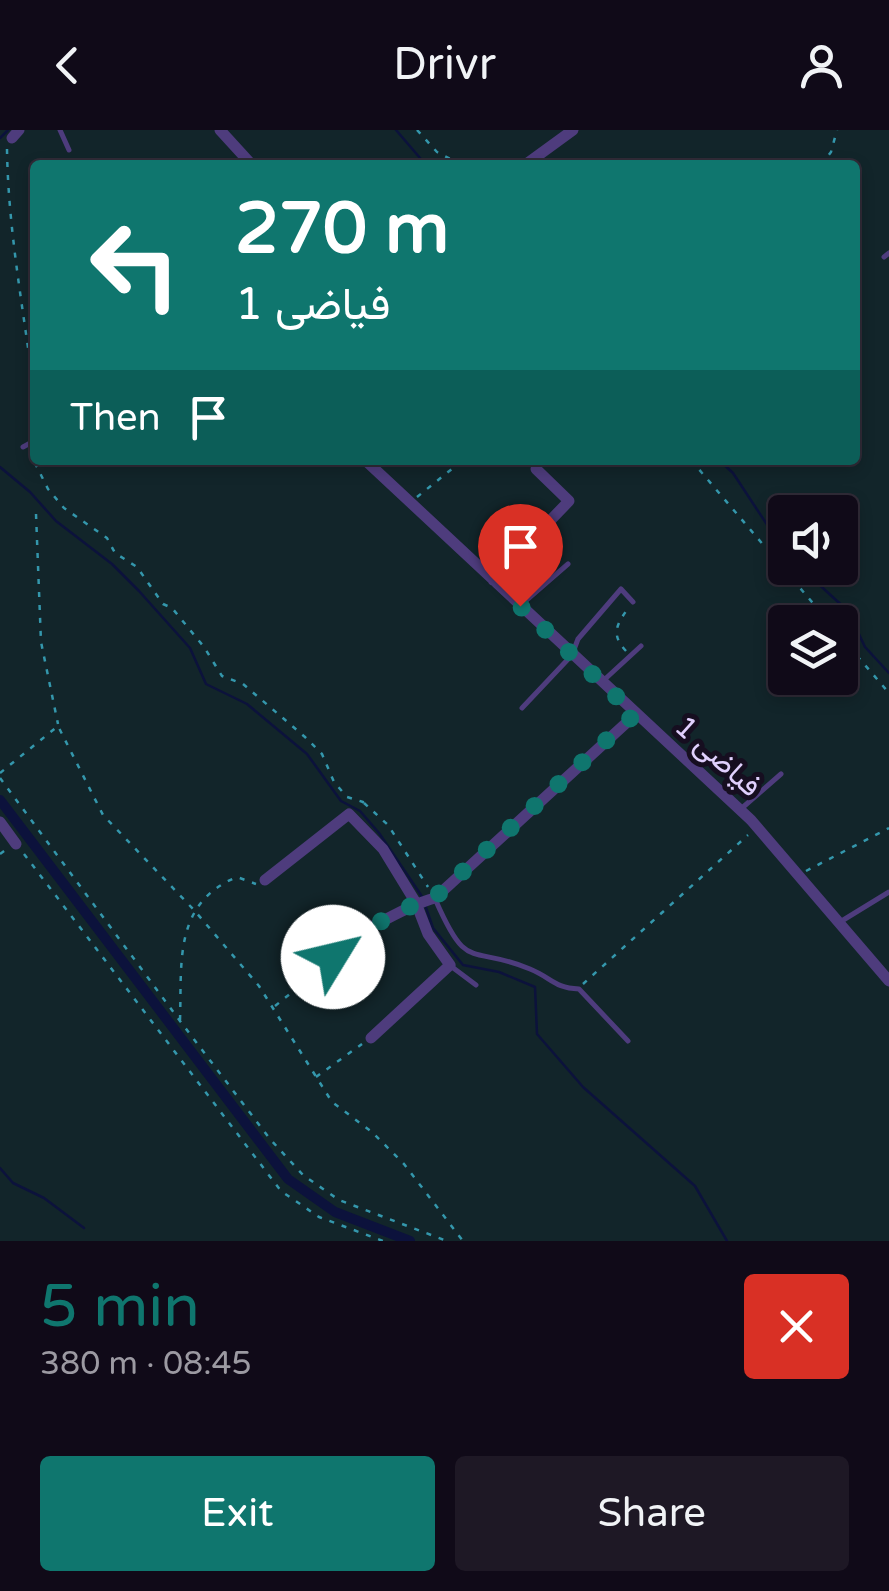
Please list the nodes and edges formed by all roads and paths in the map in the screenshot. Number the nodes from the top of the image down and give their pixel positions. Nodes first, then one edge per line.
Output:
1 (60, 130) edge
2 (220, 130) edge
3 (417, 130) edge
4 (573, 130) edge
5 (837, 130) edge
6 (16, 134) edge
7 (69, 150) dead end
8 (247, 160) edge
9 (452, 160) edge
10 (531, 160) edge
11 (825, 160) edge
12 (30, 360) edge
13 (30, 443) edge
14 (25, 446) joint
15 (30, 457) edge
16 (34, 465) edge
17 (370, 465) edge
18 (457, 465) edge
19 (695, 465) edge
20 (536, 469) dead end
21 (410, 503) junction
22 (36, 514) dead end
23 (568, 564) dead end
24 (492, 580) junction
25 (633, 602) joint
26 (814, 605) edge
27 (520, 606) junction
28 (641, 646) dead end
29 (572, 655) junction
30 (630, 656) junction
31 (858, 657) edge
32 (602, 682) junction
33 (889, 694) edge
34 (522, 708) dead end
35 (635, 714) junction
36 (58, 726) junction
37 (781, 774) dead end
38 (0, 775) edge
39 (740, 810) junction
40 (0, 822) edge
41 (757, 827) junction
42 (889, 828) edge
43 (16, 844) joint
44 (800, 874) junction
45 (266, 880) joint
46 (889, 892) edge
47 (425, 901) junction
48 (194, 910) junction
49 (840, 922) junction
50 (337, 941) joint
51 (450, 965) junction
52 (889, 981) edge
53 (476, 985) dead end
54 (579, 989) junction
55 (274, 1007) junction
56 (180, 1021) junction
57 (371, 1038) joint
58 (628, 1041) dead end
59 (315, 1078) junction
60 (382, 1241) edge
61 (447, 1241) edge
62 (463, 1241) edge

1 - 7 lane
2 - 8 street
3 - 9 path
4 - 10 street
5 - 11 path
6 - 12 path
13 - 14 lane
14 - 15 path
16 - 47 path
17 - 21 street, فیاضی 1
18 - 21 path
19 - 26 path
20 - 24 street
21 - 24 street, فیاضی 1
22 - 36 path
23 - 27 lane
24 - 27 street, فیاضی 1
25 - 29 lane
25 - 30 path
27 - 29 street, فیاضی 1
28 - 30 lane
29 - 32 street, فیاضی 1
29 - 34 lane
30 - 32 lane
31 - 33 path
32 - 35 street, فیاضی 1
35 - 39 street, فیاضی 1
35 - 47 street
36 - 38 path
36 - 48 path
37 - 39 lane
38 - 56 path
39 - 41 street, فیاضی 1
40 - 43 street
41 - 44 street, فیاضی 1
41 - 54 path
42 - 44 path
43 - 60 path
44 - 49 street, فیاضی 1
45 - 47 street
45 - 48 path
46 - 49 lane
47 - 50 street
47 - 51 street
47 - 54 lane
48 - 55 path
48 - 56 path
49 - 52 street, فیاضی 1
50 - 55 path
51 - 53 lane
51 - 57 street
54 - 58 lane
55 - 59 path
56 - 61 path
57 - 59 path
59 - 62 path

